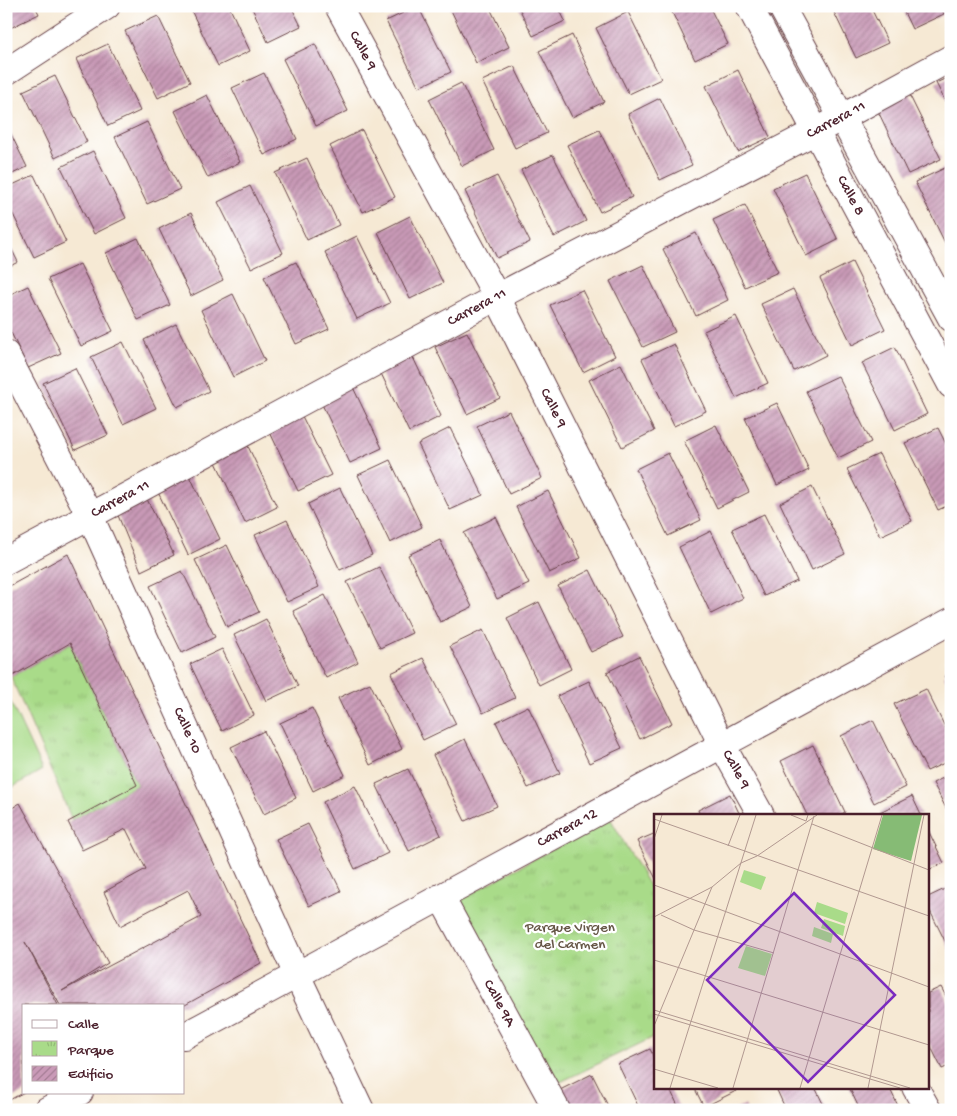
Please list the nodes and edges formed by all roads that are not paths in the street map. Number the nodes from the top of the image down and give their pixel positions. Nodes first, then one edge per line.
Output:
1 (107, 6) edge
2 (338, 6) edge
3 (749, 6) edge
4 (781, 6) edge
5 (951, 58) edge
6 (6, 72) edge
7 (841, 118) junction
8 (815, 131) junction
9 (497, 297) junction
10 (951, 318) edge
11 (6, 354) edge
12 (951, 385) edge
13 (90, 516) junction
14 (6, 561) edge
15 (951, 621) edge
16 (722, 745) junction
17 (760, 814) edge
18 (441, 897) junction
19 (297, 975) junction
20 (185, 1035) edge
21 (916, 1088) edge
22 (76, 1094) edge
23 (48, 1110) edge
24 (361, 1110) edge
25 (558, 1110) edge
26 (928, 1110) edge

1 - 6 street
2 - 9 street, Calle 9
3 - 8 street, Calle 8
4 - 7 street, Calle 8
5 - 7 street, Carrera 11
7 - 8 street, Carrera 11
7 - 10 street, Calle 8
8 - 9 street, Carrera 11
8 - 12 street, Calle 8
9 - 13 street, Carrera 11
9 - 16 street, Calle 9
11 - 13 street, Calle 10
13 - 14 street, Carrera 11
13 - 19 street, Calle 10
15 - 16 street, Carrera 12
16 - 17 street, Calle 9
16 - 18 street, Carrera 12
18 - 19 street, Carrera 12
18 - 25 street, Calle 9A
19 - 20 street, Carrera 12
19 - 24 street, Calle 10
21 - 26 street
22 - 23 street

